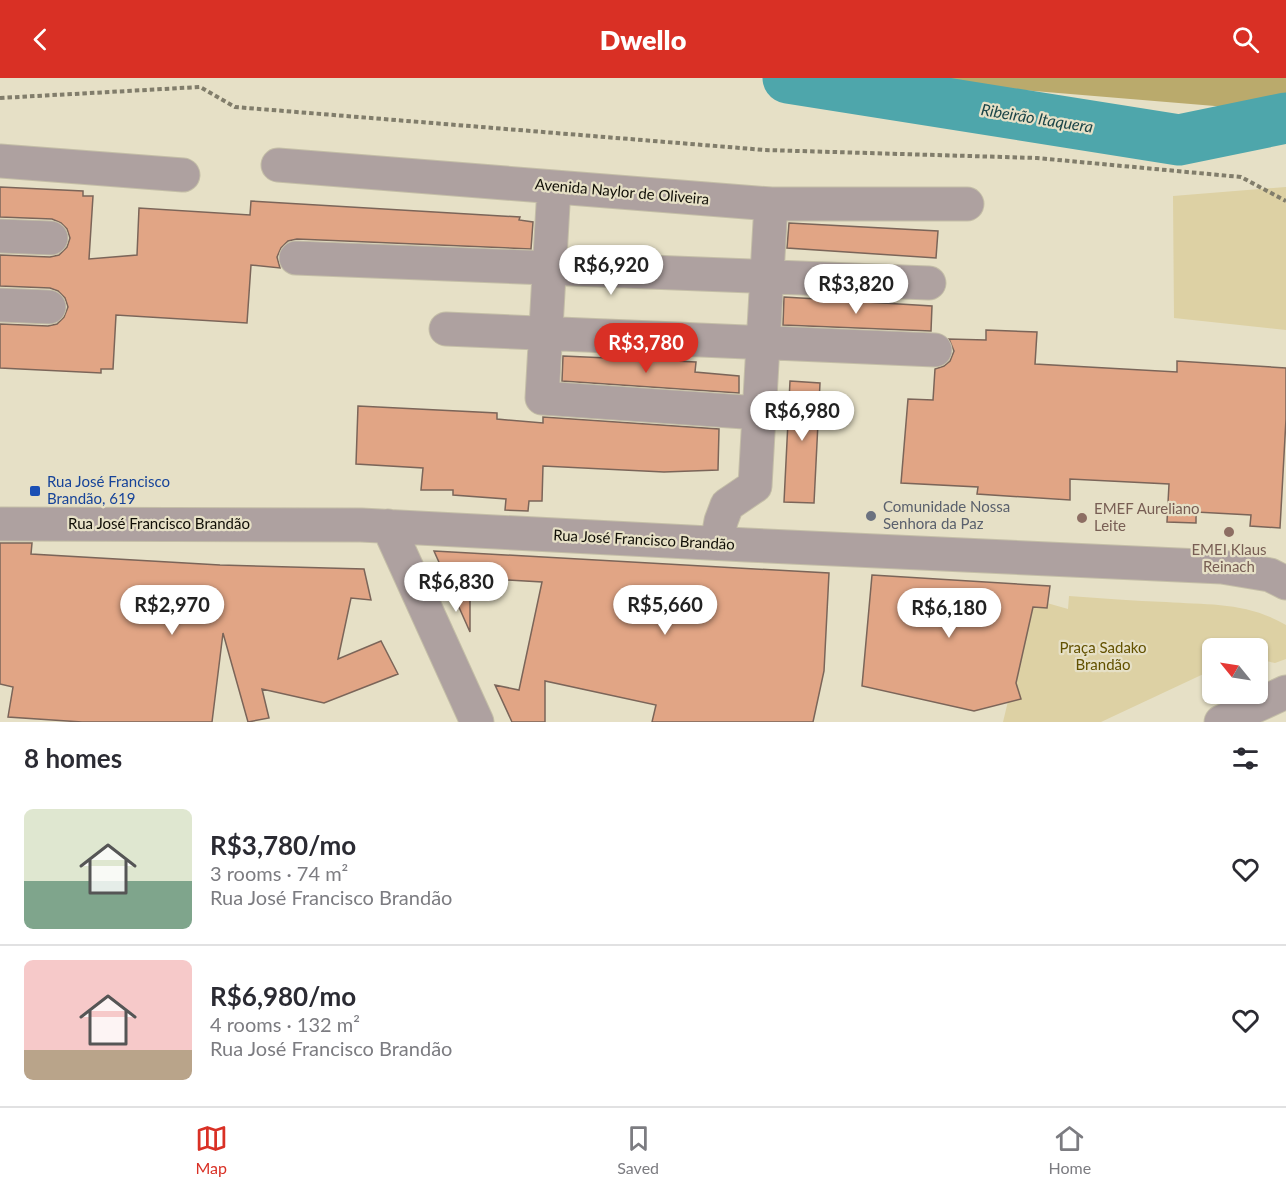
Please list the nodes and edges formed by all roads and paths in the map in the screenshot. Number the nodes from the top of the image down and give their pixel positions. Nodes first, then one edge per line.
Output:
1 (0, 98) edge
2 (0, 161) edge
3 (278, 165) dead end
4 (183, 175) dead end
5 (554, 187) junction
6 (1286, 201) edge
7 (771, 204) junction
8 (968, 204) dead end
9 (0, 236) edge
10 (51, 238) dead end
11 (296, 258) dead end
12 (550, 268) junction
13 (766, 276) junction
14 (929, 283) dead end
15 (0, 305) edge
16 (49, 307) dead end
17 (446, 329) dead end
18 (546, 333) junction
19 (763, 343) junction
20 (935, 350) dead end
21 (759, 413) junction
22 (0, 524) edge
23 (388, 526) junction
24 (717, 543) junction
25 (1286, 583) edge
26 (1286, 692) edge
27 (477, 722) edge
28 (1221, 722) edge

1 - 6 path
2 - 4 street
3 - 5 street, Avenida Naylor de Oliveira
5 - 7 street, Avenida Naylor de Oliveira
5 - 12 street
7 - 8 street, Avenida Naylor de Oliveira
7 - 13 street
9 - 10 street
11 - 12 street
12 - 13 street
12 - 18 street
13 - 14 street
13 - 19 street
15 - 16 street
17 - 18 street
18 - 19 street
18 - 21 street
19 - 20 street
19 - 21 street
21 - 24 street
22 - 23 street, Rua José Francisco Brandão
23 - 24 street, Rua José Francisco Brandão
23 - 27 street
24 - 25 street, Rua José Francisco Brandão
26 - 28 street

